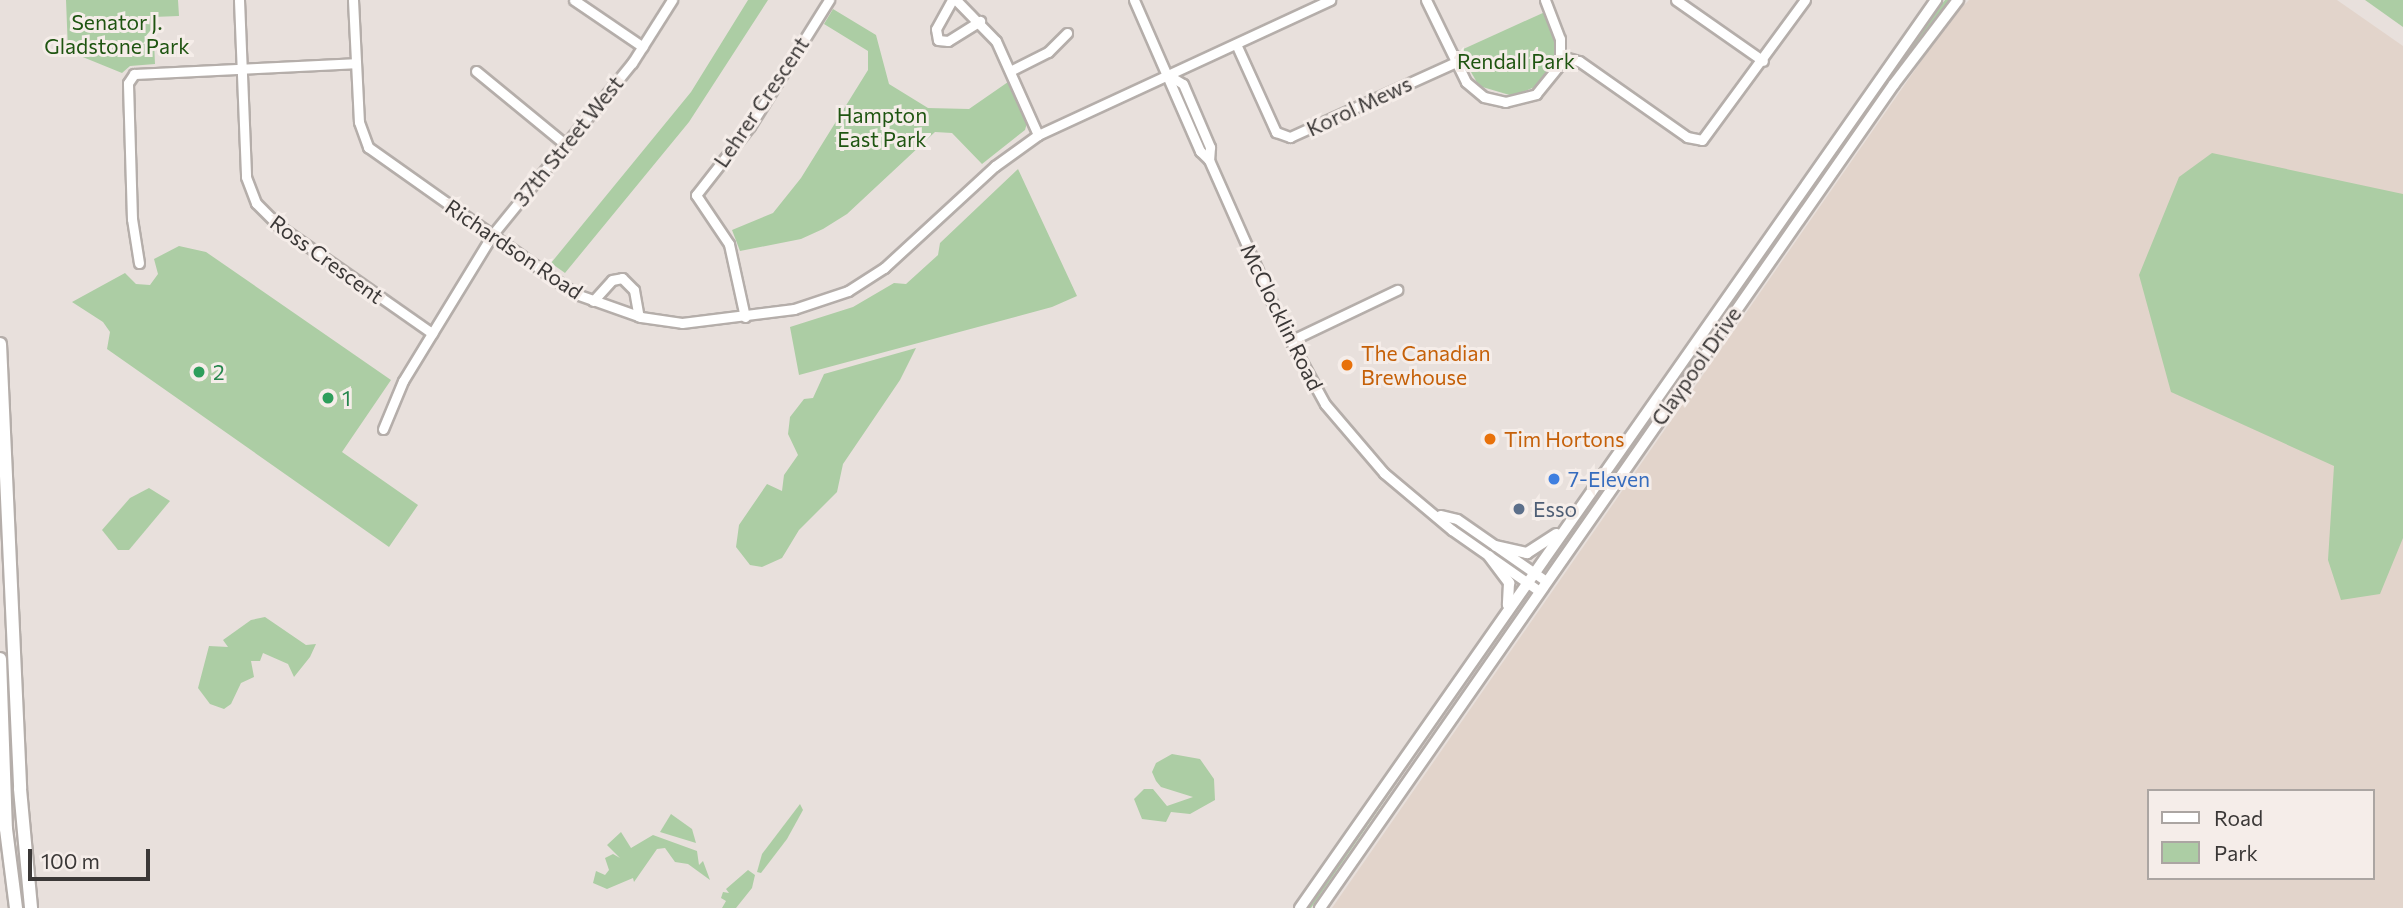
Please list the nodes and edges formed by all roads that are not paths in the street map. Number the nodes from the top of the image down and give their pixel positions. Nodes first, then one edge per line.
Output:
1 (239, 0) edge
2 (354, 0) edge
3 (574, 0) edge
4 (672, 0) edge
5 (829, 0) edge
6 (954, 0) edge
7 (1134, 0) edge
8 (1330, 0) edge
9 (1426, 0) edge
10 (1545, 0) edge
11 (1676, 0) edge
12 (1805, 0) edge
13 (1936, 0) edge
14 (1958, 0) edge
15 (980, 20) junction
16 (1067, 33) dead end
17 (1236, 44) junction
18 (643, 47) junction
19 (1561, 56) junction
20 (1763, 61) junction
21 (355, 63) junction
22 (1454, 63) junction
23 (242, 66) junction
24 (1012, 70) junction
25 (476, 71) dead end
26 (1168, 75) junction
27 (1038, 135) junction
28 (565, 144) junction
29 (492, 235) junction
30 (139, 263) dead end
31 (1397, 290) dead end
32 (593, 301) junction
33 (639, 317) junction
34 (745, 317) junction
35 (432, 333) junction
36 (1290, 341) junction
37 (0, 344) edge
38 (383, 429) dead end
39 (1569, 523) junction
40 (1492, 551) junction
41 (1533, 572) junction
42 (1546, 581) junction
43 (1526, 582) junction
44 (1539, 591) junction
45 (1506, 614) junction
46 (0, 659) edge
47 (16, 908) edge
48 (31, 908) edge
49 (1300, 908) edge
50 (1320, 908) edge

1 - 23 street, Ross Crescent
2 - 21 street, Richardson Road
3 - 18 street
4 - 18 street, 37th Street West
5 - 34 street, Lehrer Crescent
6 - 15 street
6 - 15 street
7 - 26 street, McClocklin Road
8 - 17 street, Richardson Road
9 - 22 street
10 - 19 street
11 - 20 street
12 - 20 street
13 - 39 main road, Claypool Drive
14 - 42 main road, Claypool Drive
15 - 24 street
16 - 24 street
17 - 22 street, Korol Mews
17 - 26 street, Richardson Road
18 - 28 street, 37th Street West
19 - 20 street
19 - 22 street
21 - 23 street
21 - 29 street, Richardson Road
23 - 30 street
23 - 35 street, Ross Crescent
24 - 27 street
25 - 28 street
26 - 27 street, Richardson Road
26 - 36 street, McClocklin Road
27 - 34 street, Richardson Road
28 - 29 street, 37th Street West
29 - 32 street, Richardson Road
29 - 35 street, 37th Street West
31 - 36 street
32 - 33 street, Richardson Road
32 - 33 street
33 - 34 street, Richardson Road
35 - 38 street, 37th Street West
36 - 40 street, McClocklin Road
37 - 48 highway
39 - 40 main road
39 - 41 main road, Claypool Drive
40 - 41 street, McClocklin Road
40 - 43 street, McClocklin Road
40 - 45 main road
41 - 42 street, McClocklin Road
41 - 43 main road, Claypool Drive
42 - 44 main road, Claypool Drive
43 - 44 street, McClocklin Road
43 - 45 main road, Claypool Drive
44 - 50 main road, Claypool Drive
45 - 49 main road, Claypool Drive
46 - 47 highway

